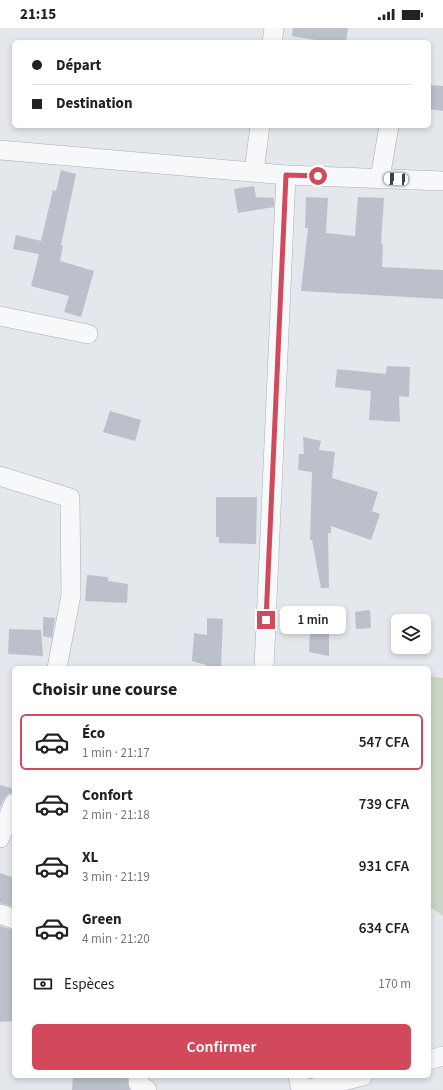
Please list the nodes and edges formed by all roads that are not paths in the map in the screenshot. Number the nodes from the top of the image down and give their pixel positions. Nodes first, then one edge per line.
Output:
1 (274, 28) edge
2 (272, 40) edge
3 (260, 128) edge
4 (389, 128) edge
5 (0, 150) edge
6 (254, 171) junction
7 (286, 175) junction
8 (380, 178) junction
9 (443, 181) edge
10 (0, 316) edge
11 (88, 334) dead end
12 (0, 476) edge
13 (57, 666) edge
14 (264, 666) edge
15 (12, 808) edge
16 (0, 838) edge
17 (0, 914) edge
18 (12, 918) edge
19 (443, 1056) edge
20 (431, 1059) edge
21 (138, 1078) edge
22 (298, 1078) edge
23 (355, 1078) edge
24 (147, 1090) edge
25 (301, 1090) edge
26 (306, 1090) edge

1 - 2 street
3 - 6 street
4 - 8 street
5 - 6 street
6 - 7 street
7 - 8 street
7 - 14 street
8 - 9 street
10 - 11 street
12 - 13 street
15 - 16 street
17 - 18 street
19 - 20 street
21 - 24 street
22 - 25 street
23 - 26 street

